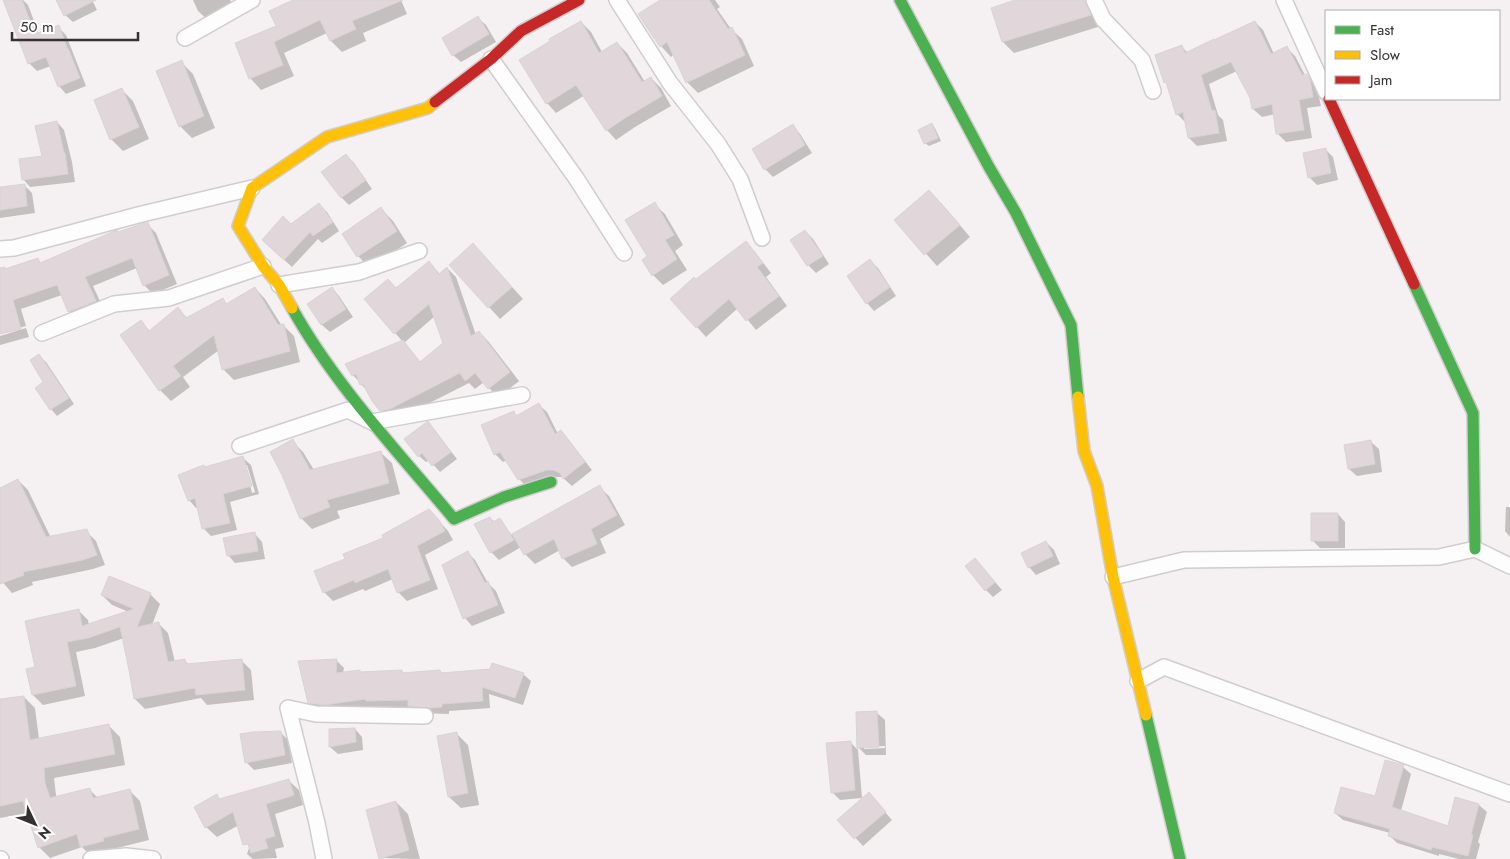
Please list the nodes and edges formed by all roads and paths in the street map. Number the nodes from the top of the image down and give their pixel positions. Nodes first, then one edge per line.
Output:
1 (252, 0) edge
2 (579, 0) edge
3 (617, 0) edge
4 (900, 0) edge
5 (1094, 0) edge
6 (1284, 0) edge
7 (185, 38) dead end
8 (491, 59) junction
9 (1325, 90) edge
10 (1153, 91) dead end
11 (1329, 100) edge
12 (252, 188) junction
13 (762, 238) dead end
14 (0, 249) edge
15 (419, 251) dead end
16 (624, 254) dead end
17 (263, 266) junction
18 (279, 285) junction
19 (42, 332) dead end
20 (522, 395) dead end
21 (372, 422) junction
22 (240, 446) dead end
23 (551, 482) dead end
24 (1474, 549) junction
25 (1510, 566) edge
26 (1113, 577) junction
27 (1138, 681) junction
28 (425, 716) dead end
29 (1510, 794) edge
30 (126, 857) edge
31 (91, 859) edge
32 (153, 859) edge
33 (324, 859) edge
34 (1180, 859) edge

1 - 7 street
2 - 8 street
3 - 13 street
4 - 26 street
5 - 10 street
6 - 9 street
8 - 12 street
8 - 16 street
11 - 24 street
12 - 14 street
12 - 17 street
15 - 18 street
17 - 18 street
17 - 19 street
18 - 21 street
20 - 21 street
21 - 22 street
21 - 23 street
24 - 25 street
24 - 26 street
26 - 27 street
27 - 29 street
27 - 34 street
28 - 33 street
30 - 31 street
30 - 32 street

